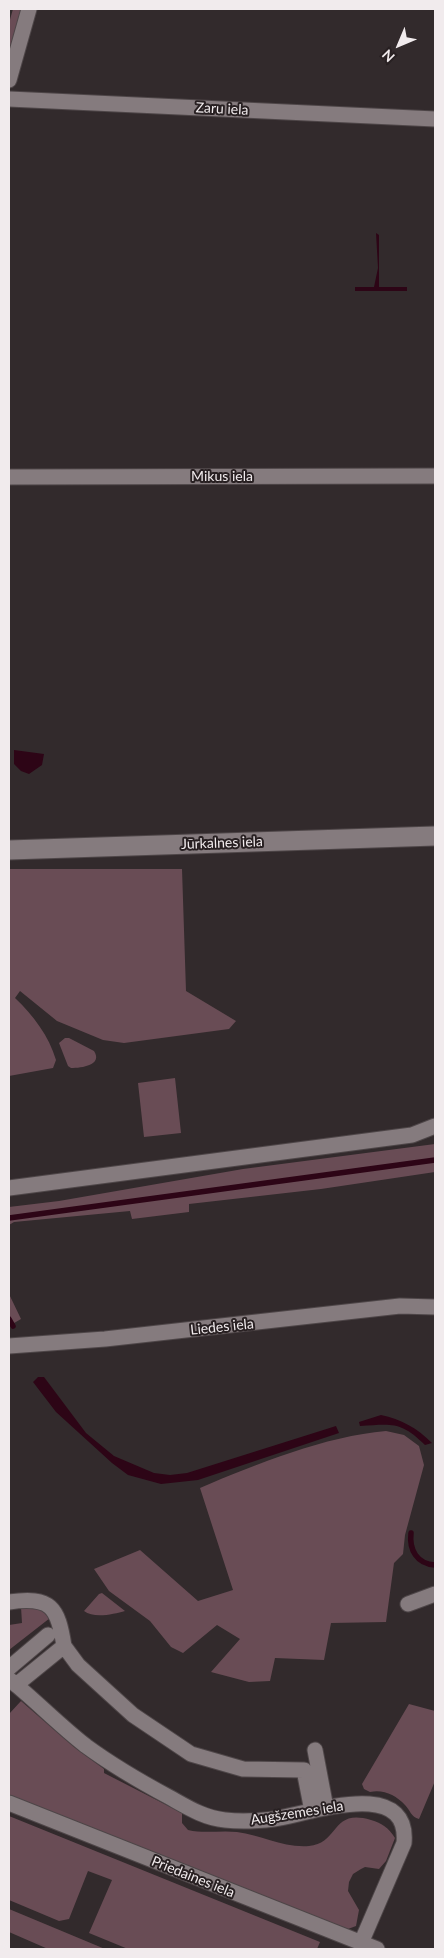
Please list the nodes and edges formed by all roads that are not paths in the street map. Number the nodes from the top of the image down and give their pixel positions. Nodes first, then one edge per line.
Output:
1 (29, 9) edge
2 (9, 80) edge
3 (9, 99) edge
4 (435, 119) edge
5 (435, 476) edge
6 (9, 477) edge
7 (435, 836) edge
8 (9, 850) edge
9 (435, 1126) edge
10 (9, 1188) edge
11 (435, 1307) edge
12 (9, 1346) edge
13 (434, 1599) edge
14 (9, 1602) edge
15 (408, 1604) dead end
16 (48, 1635) dead end
17 (64, 1646) junction
18 (9, 1668) edge
19 (12, 1681) edge
20 (315, 1750) dead end
21 (9, 1803) edge
22 (319, 1810) junction
23 (361, 1943) junction
24 (377, 1949) edge

1 - 2 street
3 - 4 street, Zaru iela
5 - 6 street, Mikus iela
7 - 8 street, Jūrkalnes iela
9 - 10 street
11 - 12 street, Liedes iela
13 - 15 street
14 - 17 street
16 - 18 street
17 - 19 street
17 - 22 street
19 - 22 street, Augšzemes iela
20 - 22 street
21 - 23 street, Priedaines iela
22 - 23 street, Augšzemes iela
23 - 24 street, Priedaines iela

